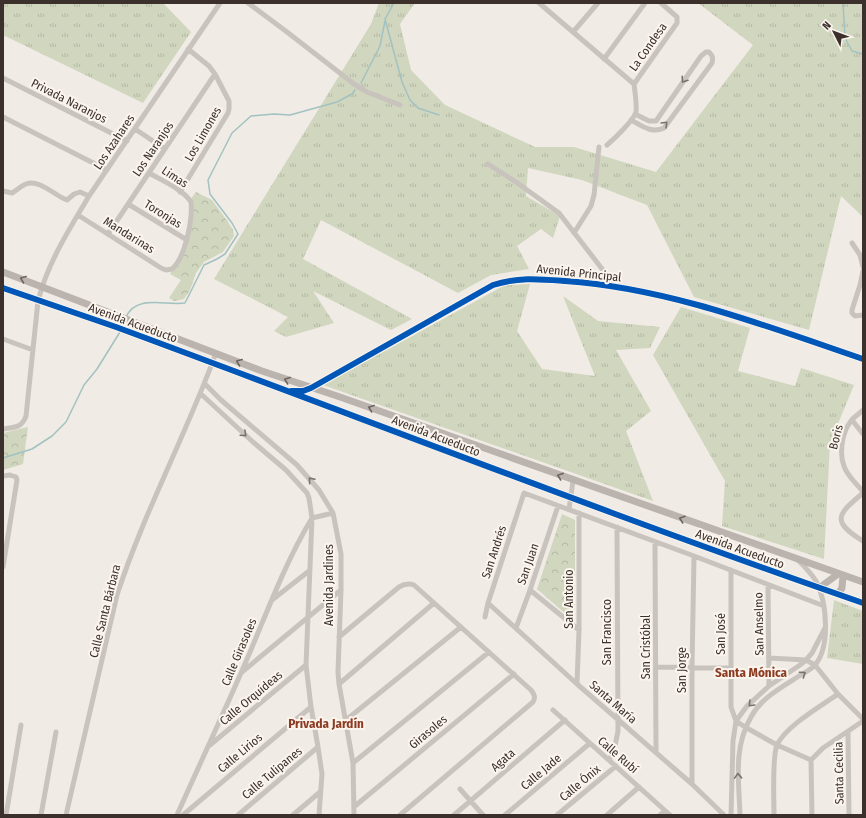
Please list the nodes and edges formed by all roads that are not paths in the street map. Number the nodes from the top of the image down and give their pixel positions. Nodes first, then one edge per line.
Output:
1 (220, 3) edge
2 (248, 3) edge
3 (539, 3) edge
4 (644, 3) edge
5 (661, 3) edge
6 (596, 4) edge
7 (574, 32) junction
8 (188, 49) junction
9 (604, 59) junction
10 (216, 74) junction
11 (3, 78) edge
12 (634, 84) junction
13 (400, 105) dead end
14 (635, 114) junction
15 (3, 118) edge
16 (631, 120) junction
17 (649, 121) junction
18 (135, 129) junction
19 (648, 130) junction
20 (126, 141) junction
21 (607, 145) dead end
22 (599, 147) dead end
23 (165, 149) junction
24 (488, 164) dead end
25 (107, 170) junction
26 (149, 173) junction
27 (3, 190) edge
28 (180, 192) junction
29 (90, 196) junction
30 (128, 204) junction
31 (78, 215) junction
32 (574, 233) junction
33 (108, 234) junction
34 (187, 240) junction
35 (852, 243) dead end
36 (863, 267) edge
37 (863, 271) edge
38 (3, 272) edge
39 (42, 287) junction
40 (3, 288) edge
41 (616, 288) junction
42 (38, 300) junction
43 (863, 315) edge
44 (3, 340) edge
45 (33, 350) junction
46 (216, 353) junction
47 (863, 359) edge
48 (212, 364) junction
49 (205, 384) junction
50 (311, 388) junction
51 (286, 391) junction
52 (201, 394) junction
53 (863, 410) edge
54 (852, 420) junction
55 (3, 429) edge
56 (863, 434) edge
57 (3, 476) edge
58 (573, 481) junction
59 (863, 493) edge
60 (571, 498) junction
61 (558, 506) junction
62 (569, 509) junction
63 (333, 512) junction
64 (579, 513) junction
65 (312, 518) junction
66 (617, 527) junction
67 (863, 541) edge
68 (655, 542) junction
69 (694, 556) junction
70 (798, 560) junction
71 (3, 567) edge
72 (731, 570) junction
73 (309, 572) junction
74 (840, 575) junction
75 (863, 582) edge
76 (768, 585) junction
77 (819, 588) junction
78 (341, 590) junction
79 (530, 590) junction
80 (838, 594) junction
81 (271, 600) junction
82 (434, 603) junction
83 (488, 603) junction
84 (863, 603) edge
85 (824, 606) junction
86 (485, 617) dead end
87 (308, 619) junction
88 (461, 627) junction
89 (825, 627) junction
90 (516, 628) junction
91 (579, 630) junction
92 (339, 637) junction
93 (489, 652) junction
94 (769, 658) junction
95 (806, 660) junction
96 (306, 665) junction
97 (815, 665) junction
98 (656, 667) junction
99 (692, 667) junction
100 (731, 668) junction
101 (241, 673) junction
102 (514, 674) junction
103 (339, 684) junction
104 (577, 684) junction
105 (769, 686) junction
106 (838, 694) junction
107 (311, 707) junction
108 (553, 710) dead end
109 (346, 720) junction
110 (565, 720) junction
111 (617, 720) junction
112 (863, 720) edge
113 (736, 721) junction
114 (21, 725) dead end
115 (745, 727) junction
116 (56, 732) dead end
117 (848, 732) junction
118 (590, 744) junction
119 (777, 745) junction
120 (208, 746) junction
121 (318, 747) junction
122 (656, 752) junction
123 (609, 760) junction
124 (811, 760) junction
125 (353, 763) junction
126 (616, 766) junction
127 (692, 784) junction
128 (639, 787) junction
129 (460, 789) dead end
130 (320, 792) junction
131 (471, 801) junction
132 (355, 806) junction
133 (665, 811) junction
134 (6, 815) edge
135 (41, 815) edge
136 (66, 815) edge
137 (177, 815) edge
138 (183, 815) edge
139 (238, 815) edge
140 (293, 815) edge
141 (320, 815) edge
142 (354, 815) edge
143 (400, 815) edge
144 (454, 815) edge
145 (483, 815) edge
146 (505, 815) edge
147 (557, 815) edge
148 (607, 815) edge
149 (660, 815) edge
150 (670, 815) edge
151 (724, 815) edge
152 (731, 815) edge
153 (740, 815) edge
154 (774, 815) edge
155 (812, 815) edge
156 (849, 815) edge

1 - 8 street, Los Azahares
2 - 13 street
3 - 7 street
4 - 9 street
5 - 12 street, La Condesa
6 - 7 street
7 - 9 street
8 - 10 street, Los Limones
8 - 18 street, Los Azahares
9 - 12 street
10 - 23 street, Los Naranjos
10 - 28 street, Los Limones
11 - 20 street, Privada Naranjos
12 - 14 street
14 - 16 street
14 - 17 street
15 - 25 street
16 - 19 street
16 - 21 street
17 - 19 street
19 -> 17 street
18 - 20 street, Los Azahares
18 - 23 street
20 - 25 street, Los Azahares
22 - 32 street
23 - 26 street, Los Naranjos
24 - 32 street
25 - 29 street, Los Azahares
26 - 28 street, Limas
26 - 30 street, Los Naranjos
27 - 29 street
28 - 34 street, Limas
29 - 31 street, Los Azahares
30 - 33 street, Los Naranjos
30 - 34 street, Toronjas
31 - 33 street, Mandarinas
31 - 39 street, Los Azahares
32 - 41 street
33 - 34 street, Mandarinas
35 - 36 street
37 - 43 street
39 -> 38 street, Avenida Acueducto
39 - 42 street, Los Azahares
39 - 46 street, Avenida Acueducto
40 - 42 street, Avenida Acueducto
41 - 47 street, Avenida Principal
41 - 50 street, Avenida Principal
42 - 45 street, Los Azahares
42 - 48 street, Avenida Acueducto
44 - 45 street
45 - 55 street, Los Azahares
46 - 48 street, Calle Santa Bárbara
50 -> 46 street, Avenida Acueducto
48 - 49 street, Calle Santa Bárbara
48 - 51 street, Avenida Acueducto
49 - 52 street, Calle Santa Bárbara
63 -> 49 street, Avenida Jardines
50 - 51 street
58 -> 50 street, Avenida Acueducto
51 - 60 street, Avenida Acueducto
52 -> 65 street, Avenida Jardines
52 - 136 street, Calle Santa Bárbara
53 - 54 street, Boris
54 - 56 street
54 - 59 street, Boris
57 - 71 street
58 - 60 street
70 -> 58 street, Avenida Acueducto
59 - 67 street
60 - 62 street
60 - 77 street, Avenida Acueducto
61 - 62 street
61 - 79 street, San Juan
61 - 83 street, San Andrés
62 - 64 street
63 - 65 street
63 - 78 street, Avenida Jardines
64 - 66 street
64 - 91 street, San Antonio
65 - 73 street, Avenida Jardines
65 - 81 street, Calle Girasoles
66 - 68 street
66 - 111 street, San Francisco
68 - 69 street
68 - 98 street, San Cristóbal
69 - 72 street
69 - 99 street, San Jorge
70 - 74 street, Avenida Acueducto
70 - 77 street
72 - 76 street
72 - 100 street, San José
73 - 81 street
73 - 87 street, Avenida Jardines
74 - 75 street, Avenida Acueducto
74 - 77 street
74 - 80 street
76 - 85 street
76 - 94 street, San Anselmo
77 - 80 street, Avenida Acueducto
77 - 85 street
78 - 87 street
78 - 92 street, Avenida Jardines
79 - 90 street, San Juan
79 - 91 street
80 - 84 street, Avenida Acueducto
81 - 101 street, Calle Girasoles
82 - 88 street
82 - 92 street
82 - 103 street
83 - 86 street, San Andrés
83 - 90 street, Santa María
85 - 89 street
87 - 96 street, Avenida Jardines
87 - 101 street
88 - 93 street
88 - 109 street
89 - 95 street
89 - 97 street
90 - 104 street, Santa María
91 - 104 street, San Antonio
92 - 103 street, Avenida Jardines
93 - 102 street
93 - 125 street
94 - 95 street
94 - 105 street, San Anselmo
95 - 97 street
95 - 105 street
96 - 107 street, Avenida Jardines
96 - 120 street, Calle Orquídeas
97 - 106 street
115 -> 97 street
98 - 99 street
98 - 122 street, San Cristóbal
99 - 100 street
99 - 127 street, San Jorge
100 - 113 street, San José
101 - 120 street, Calle Girasoles
102 - 132 street, Girasoles
102 - 143 street
103 - 109 street, Avenida Jardines
104 - 111 street, Santa María
105 -> 113 street
106 - 112 street
106 - 119 street
107 - 121 street, Avenida Jardines
107 - 138 street, Calle Lirios
108 - 110 street, Calle Rubí
109 - 125 street, Avenida Jardines
110 - 118 street, Calle Rubí
110 - 131 street, Agata
111 - 122 street, Santa María
111 - 123 street, San Francisco
112 - 117 street
113 - 115 street
113 - 152 street
114 - 134 street
115 - 119 street
153 -> 115 street
116 - 135 street
117 - 124 street
117 - 156 street, Santa Cecilia
118 - 123 street, Calle Rubí
118 - 146 street, Calle Jade
119 - 124 street
119 - 154 street
120 - 137 street, Calle Girasoles
121 - 130 street, Avenida Jardines
121 - 139 street, Calle Tulipanes
122 - 127 street, Santa María
123 - 126 street, Calle Rubí
124 - 155 street
125 - 132 street, Avenida Jardines
126 - 128 street, Calle Rubí
126 - 147 street, Calle Ónix
127 - 151 street, Santa María
128 - 133 street, Calle Rubí
128 - 148 street
129 - 131 street
130 - 140 street
130 - 141 street
131 - 144 street, Agata
131 - 145 street
132 - 142 street, Avenida Jardines
133 - 149 street
133 - 150 street, Calle Rubí

